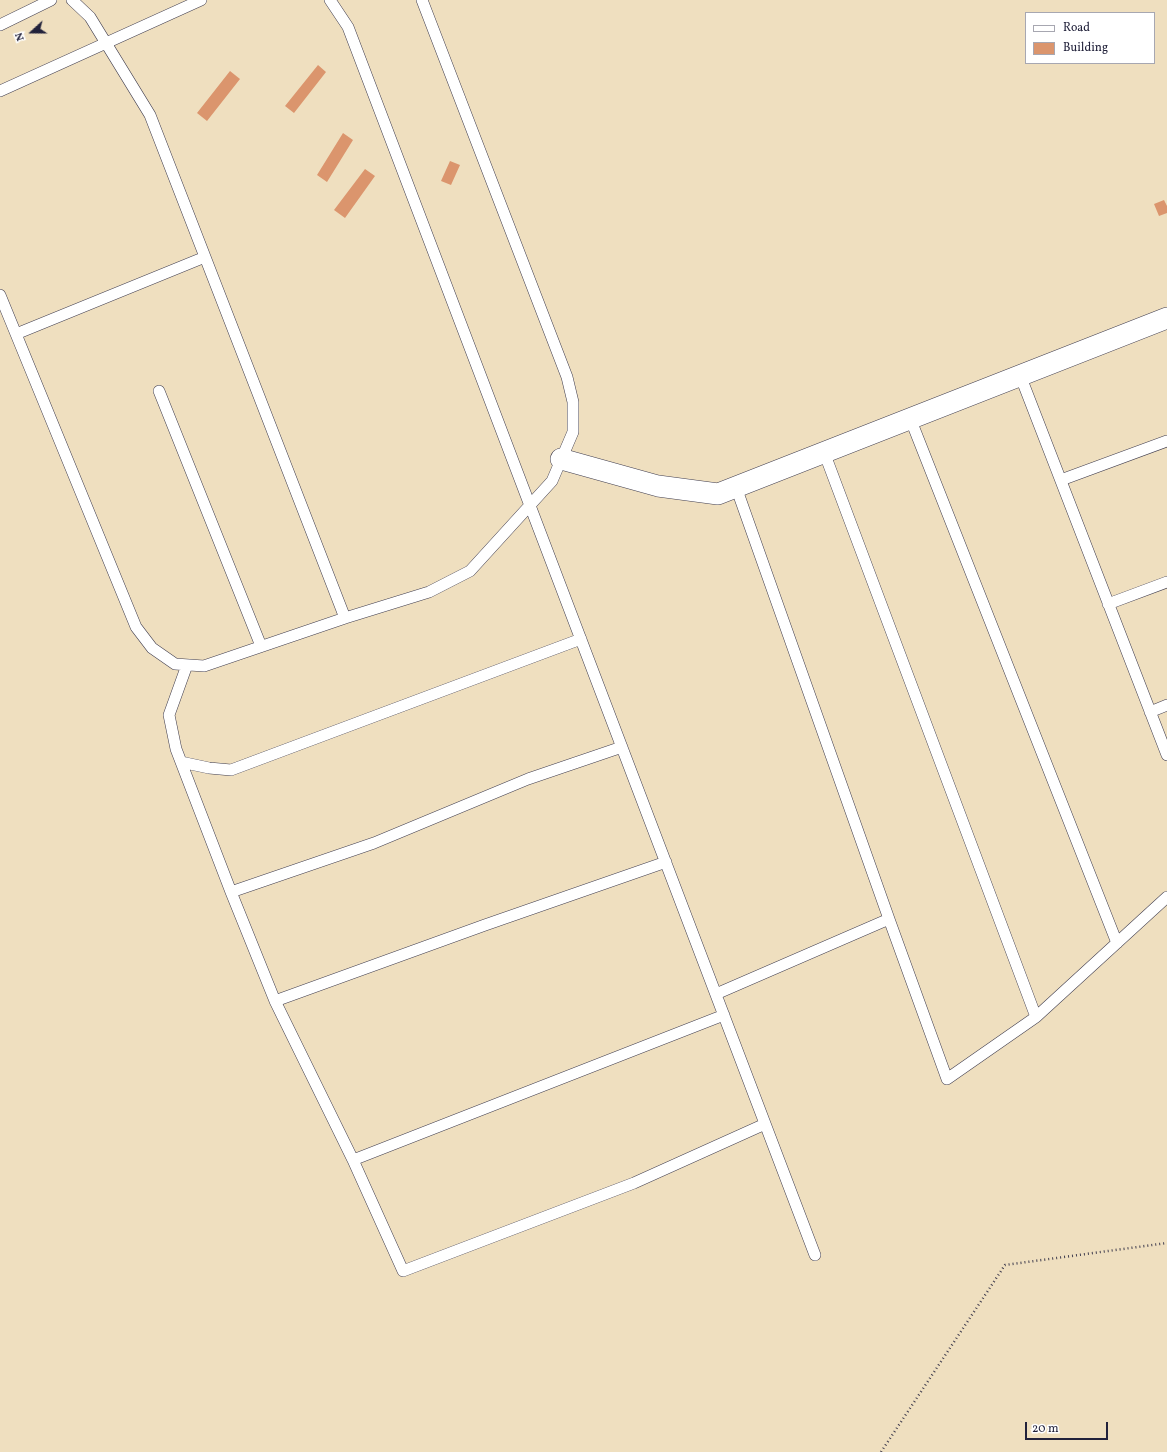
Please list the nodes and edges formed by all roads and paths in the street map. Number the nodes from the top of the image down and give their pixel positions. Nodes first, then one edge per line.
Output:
1 (51, 0) edge
2 (72, 0) edge
3 (201, 0) edge
4 (330, 0) edge
5 (422, 0) edge
6 (0, 25) edge
7 (106, 43) junction
8 (0, 91) edge
9 (205, 257) junction
10 (0, 295) edge
11 (1167, 318) edge
12 (16, 334) junction
13 (1020, 375) junction
14 (159, 391) dead end
15 (910, 418) junction
16 (1167, 441) edge
17 (824, 452) junction
18 (562, 459) junction
19 (1061, 480) junction
20 (736, 487) junction
21 (530, 504) junction
22 (1167, 582) edge
23 (1108, 604) junction
24 (345, 618) junction
25 (581, 639) junction
26 (261, 646) junction
27 (187, 665) junction
28 (1167, 705) edge
29 (1150, 712) junction
30 (622, 747) junction
31 (1167, 755) edge
32 (181, 762) junction
33 (666, 862) junction
34 (231, 892) junction
35 (1167, 897) edge
36 (890, 920) junction
37 (1117, 943) junction
38 (716, 994) junction
39 (275, 1000) junction
40 (724, 1015) junction
41 (1036, 1017) junction
42 (765, 1124) junction
43 (353, 1160) junction
44 (1167, 1243) edge
45 (815, 1255) dead end
46 (881, 1452) edge

1 - 6 lane
2 - 7 lane
3 - 7 lane
4 - 21 lane
5 - 18 lane
7 - 8 lane
7 - 9 lane
9 - 12 lane
9 - 24 lane
10 - 12 lane
11 - 13 street
12 - 27 lane
13 - 15 street
13 - 19 lane
14 - 26 lane
15 - 17 street
15 - 37 lane
16 - 19 lane
17 - 20 street
17 - 41 lane
18 - 20 street
18 - 21 lane
19 - 23 lane
20 - 36 lane
21 - 24 lane
21 - 25 lane
22 - 23 lane
23 - 29 lane
24 - 26 lane
25 - 30 lane
25 - 32 lane
26 - 27 lane
27 - 32 lane
28 - 29 lane
29 - 31 lane
30 - 33 lane
30 - 34 lane
32 - 34 lane
33 - 38 lane
33 - 39 lane
34 - 39 lane
35 - 37 lane
36 - 38 lane
36 - 41 lane
37 - 41 lane
38 - 40 lane
39 - 43 lane
40 - 42 lane
40 - 43 lane
42 - 43 lane
42 - 45 lane
44 - 46 path

